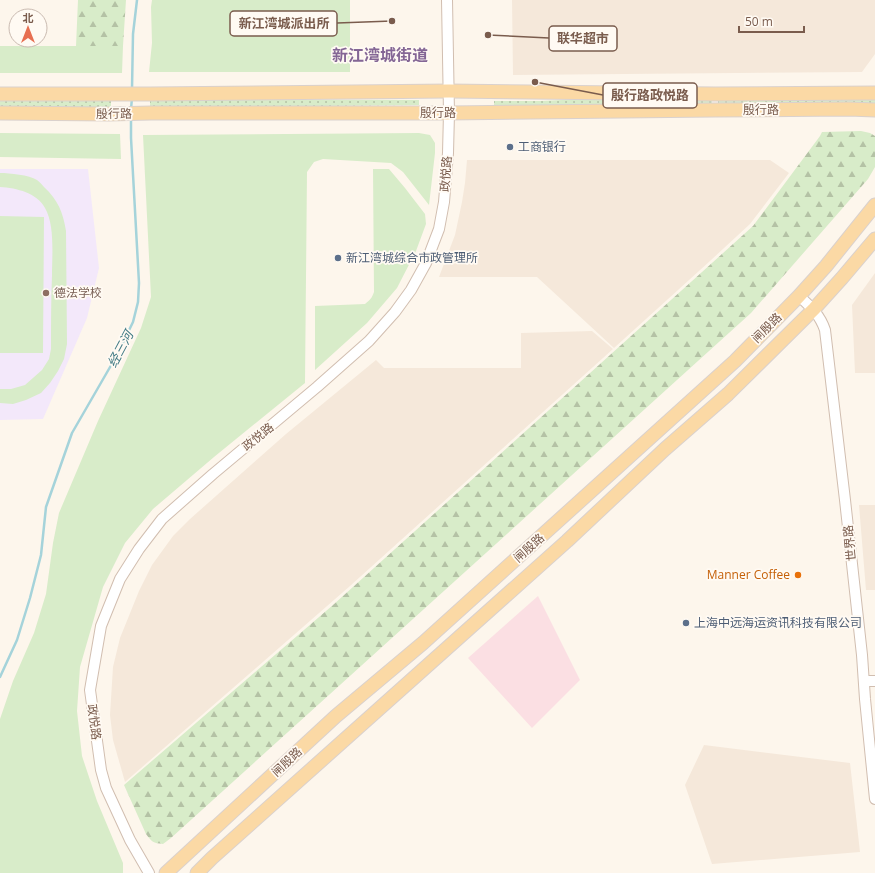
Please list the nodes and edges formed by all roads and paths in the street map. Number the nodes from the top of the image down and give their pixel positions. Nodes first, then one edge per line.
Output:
1 (447, 0) edge
2 (449, 91) junction
3 (875, 92) edge
4 (0, 94) edge
5 (875, 110) edge
6 (0, 113) edge
7 (449, 114) junction
8 (875, 205) edge
9 (875, 239) edge
10 (800, 296) junction
11 (814, 309) junction
12 (864, 681) junction
13 (875, 681) edge
14 (875, 799) edge
15 (201, 841) junction
16 (222, 849) junction
17 (149, 873) edge
18 (166, 873) edge
19 (197, 873) edge

1 - 2 street, 政悦路
2 - 3 main road, 殷行路
2 - 4 main road, 殷行路
2 - 7 street, 政悦路
5 - 7 main road, 殷行路
6 - 7 main road, 殷行路
7 - 17 street, 政悦路
8 - 10 main road, 闸殷路
9 - 11 main road, 闸殷路
10 - 11 street, 世界路
10 - 15 main road, 闸殷路
11 - 12 street, 世界路
11 - 16 main road, 闸殷路
12 - 13 street
12 - 14 street, 世界路
15 - 16 main road
15 - 18 main road, 闸殷路
16 - 19 main road, 闸殷路

